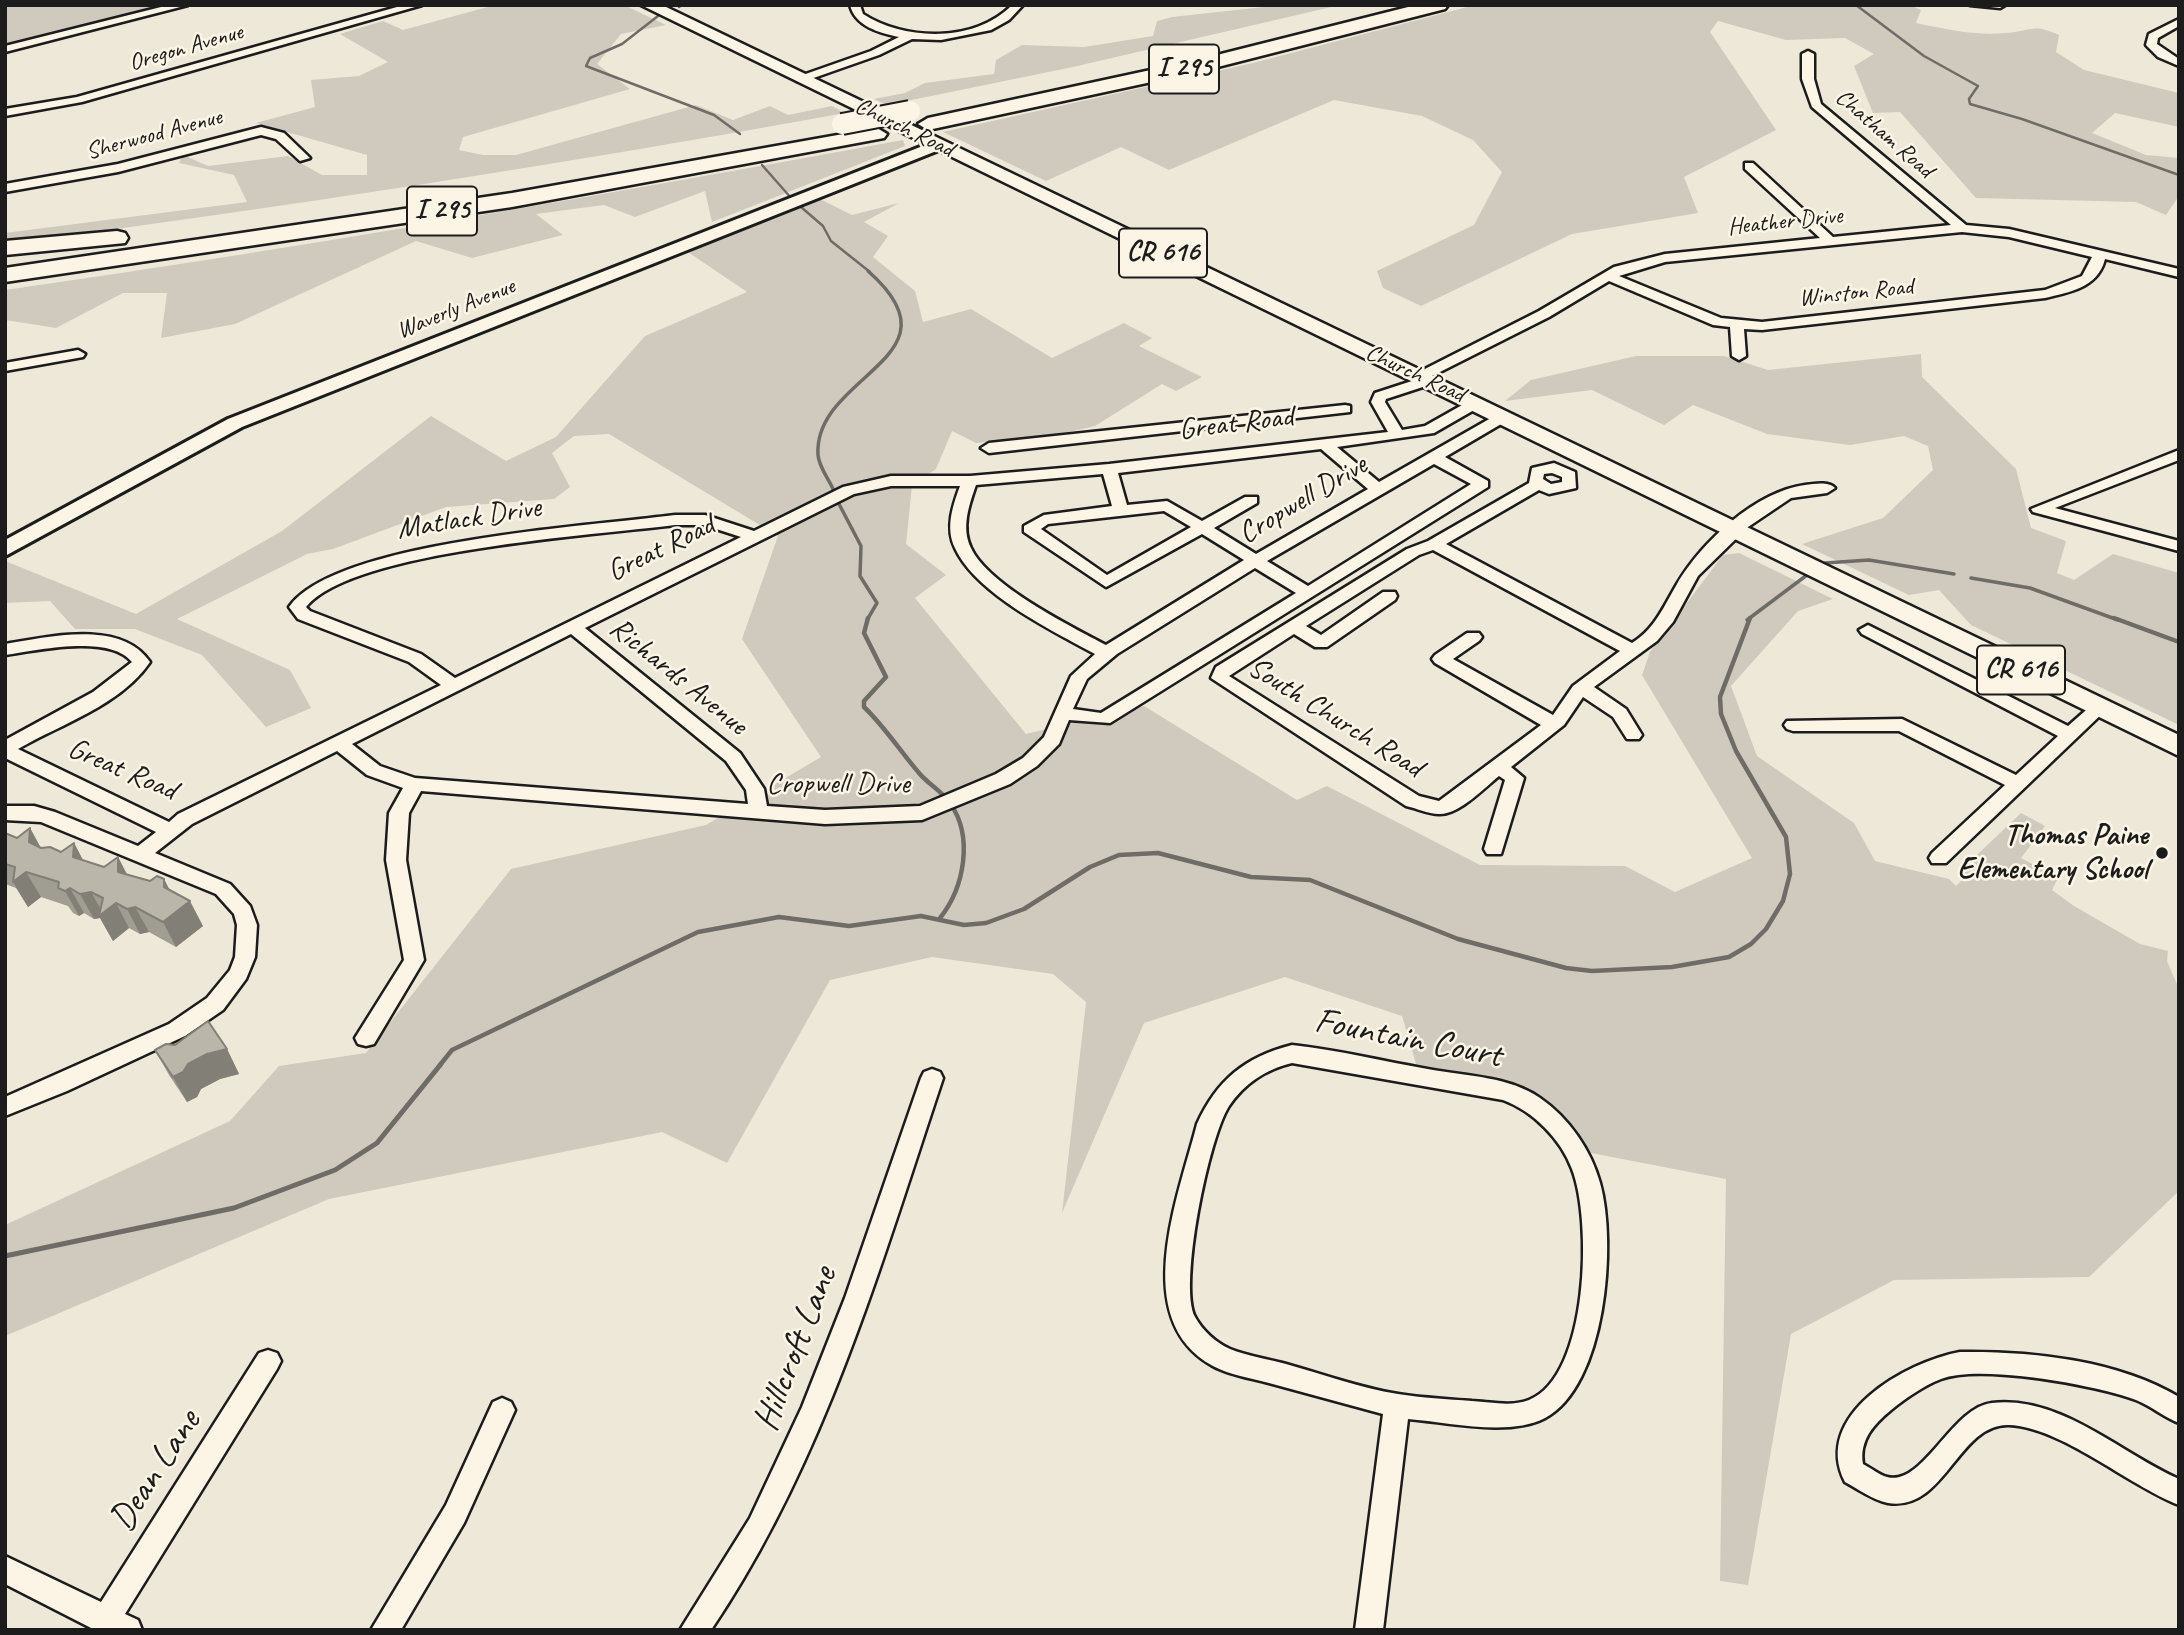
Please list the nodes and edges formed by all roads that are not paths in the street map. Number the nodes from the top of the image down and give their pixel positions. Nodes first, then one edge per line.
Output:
1 (183, 5) edge
2 (417, 5) edge
3 (649, 5) edge
4 (855, 5) edge
5 (1018, 5) edge
6 (1372, 5) edge
7 (1439, 5) edge
8 (1975, 5) edge
9 (2000, 5) edge
10 (2179, 22) edge
11 (892, 32) junction
12 (909, 36) junction
13 (5, 49) edge
14 (1808, 54) dead end
15 (2179, 63) edge
16 (795, 76) junction
17 (5, 113) edge
18 (938, 145) junction
19 (304, 158) dead end
20 (1749, 166) dead end
21 (5, 188) edge
22 (1962, 228) junction
23 (168, 234) junction
24 (1830, 241) junction
25 (5, 248) edge
26 (5, 255) edge
27 (2099, 256) junction
28 (59, 268) junction
29 (2179, 273) edge
30 (5, 275) edge
31 (1608, 276) junction
32 (5, 282) edge
33 (1738, 325) junction
34 (78, 354) dead end
35 (1739, 356) dead end
36 (5, 367) edge
37 (1424, 379) junction
38 (1476, 403) junction
39 (1345, 408) dead end
40 (1503, 417) junction
41 (1398, 435) junction
42 (1203, 441) junction
43 (1324, 443) junction
44 (989, 448) dead end
45 (2179, 455) edge
46 (1433, 457) junction
47 (1109, 469) junction
48 (970, 481) junction
49 (1538, 484) dead end
50 (1376, 488) junction
51 (1827, 488) dead end
52 (1251, 500) dead end
53 (1121, 510) junction
54 (1202, 528) junction
55 (1737, 530) junction
56 (754, 536) junction
57 (1434, 544) junction
58 (2179, 546) edge
59 (5, 549) edge
60 (1256, 561) junction
61 (1308, 593) junction
62 (1389, 596) dead end
63 (1292, 625) junction
64 (573, 627) junction
65 (1868, 630) dead end
66 (1473, 637) dead end
67 (5, 650) edge
68 (1632, 650) junction
69 (1107, 653) junction
70 (454, 686) junction
71 (1582, 688) junction
72 (2099, 708) junction
73 (1062, 713) junction
74 (1554, 724) junction
75 (1793, 725) dead end
76 (1633, 735) dead end
77 (2070, 735) junction
78 (340, 743) junction
79 (2179, 747) edge
80 (5, 749) edge
81 (1499, 767) junction
82 (415, 784) junction
83 (2018, 784) junction
84 (5, 813) edge
85 (759, 813) junction
86 (169, 830) junction
87 (1494, 849) dead end
88 (140, 855) junction
89 (1939, 858) dead end
90 (366, 1038) dead end
91 (932, 1078) dead end
92 (5, 1107) edge
93 (268, 1361) dead end
94 (1397, 1406) junction
95 (502, 1410) dead end
96 (2179, 1411) edge
97 (2179, 1492) edge
98 (5, 1569) edge
99 (116, 1625) edge
100 (384, 1630) edge
101 (694, 1630) edge
102 (1368, 1630) edge

1 - 13 street
2 - 17 street, Oregon Avenue
3 - 16 main road, Church Road / CR 616
4 - 11 street
5 - 12 street
6 - 23 highway, I 295, bridge
7 - 28 highway, I 295
8 - 9 street
10 - 15 street
11 - 12 street
11 - 16 street
12 - 16 street
14 - 22 street, Chatham Road
16 - 18 main road, Church Road / CR 616
18 - 37 main road, Church Road / CR 616
18 - 59 street, Waverly Avenue
19 - 21 street, Sherwood Avenue
20 - 24 street
22 - 24 street, Heather Drive
22 - 27 street, Heather Drive
23 - 25 highway
23 - 26 highway, I 295
24 - 31 street, Heather Drive
27 - 29 street, Heather Drive
27 - 33 street, Winston Road
28 - 30 highway, I 295
28 - 32 highway
31 - 33 street, Winston Road
31 - 37 street, Heather Drive
33 - 35 street
34 - 36 street
37 - 38 main road, Church Road / CR 616
37 - 41 street
38 - 40 main road, Church Road / CR 616
38 - 41 street, Great Road
39 - 42 street
40 - 46 street, Cropwell Drive
40 - 55 main road, Church Road / CR 616
41 - 43 street, Great Road
42 - 43 street, Great Road
42 - 44 street
42 - 47 street, Great Road
43 - 50 street
45 - 58 street
46 - 50 street, Cropwell Drive
46 - 61 street
47 - 48 street, Great Road
47 - 53 street
48 - 56 street, Great Road
48 - 69 street
49 - 57 street, South Church Road
50 - 60 street, Cropwell Drive
51 - 55 street, South Church Road
52 - 54 street
53 - 54 street
53 - 54 street
54 - 60 street
55 - 68 street, South Church Road
55 - 72 main road, Church Road / CR 616
56 - 64 street, Great Road
56 - 70 street, Matlack Drive
57 - 63 street, South Church Road
57 - 68 street
60 - 61 street
60 - 69 street, Cropwell Drive
61 - 73 street
62 - 63 street
63 - 81 street, South Church Road
64 - 70 street, Great Road
64 - 85 street, Richards Avenue
65 - 77 street
66 - 74 street
67 - 80 street
68 - 71 street, South Church Road
69 - 73 street, Cropwell Drive
70 - 78 street, Great Road
71 - 74 street, South Church Road
71 - 76 street
72 - 77 street
72 - 79 main road, Church Road / CR 616
73 - 85 street, Cropwell Drive
74 - 81 street, South Church Road
75 - 83 street
77 - 83 street
78 - 82 street, Cropwell Drive
78 - 86 street, Great Road
80 - 86 street, Great Road
81 - 87 street
82 - 85 street, Cropwell Drive
82 - 90 street
83 - 89 street
84 - 88 street
86 - 88 street
88 - 92 street
91 - 101 street, Hillcroft Lane
93 - 99 street, Dean Lane
94 - 94 street, Fountain Court
94 - 102 street
95 - 100 street
96 - 97 street
98 - 99 street

